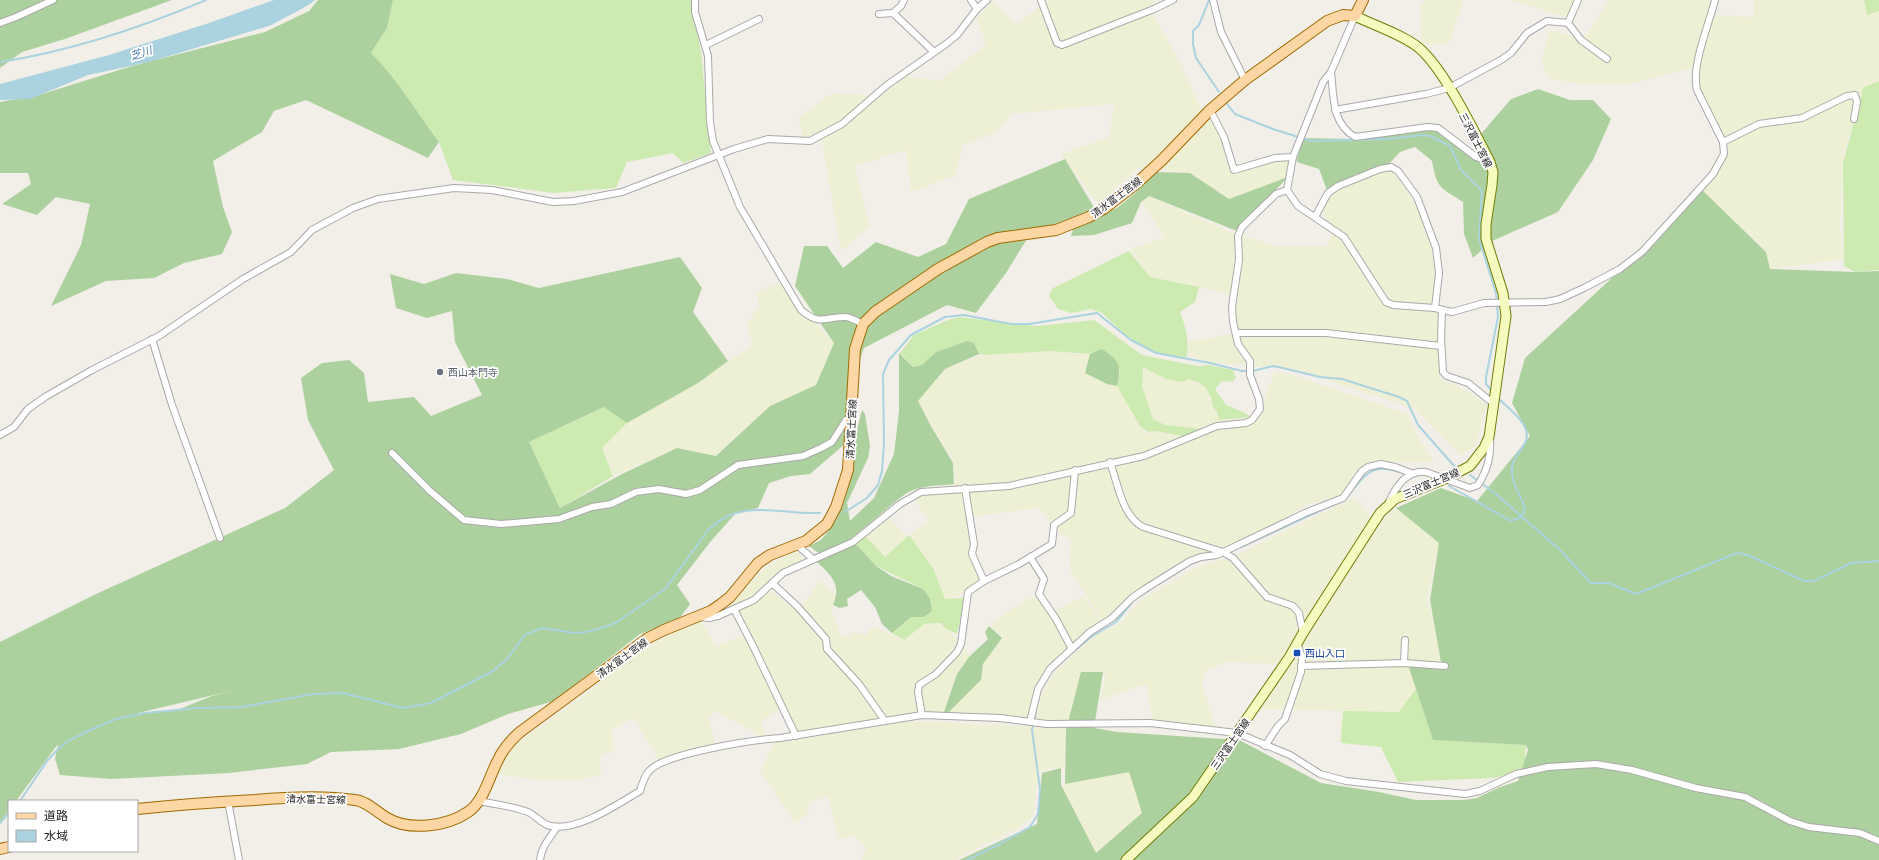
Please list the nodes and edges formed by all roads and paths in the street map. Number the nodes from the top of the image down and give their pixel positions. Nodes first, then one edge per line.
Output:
1 (53, 0) edge
2 (695, 0) edge
3 (904, 0) edge
4 (971, 0) edge
5 (987, 0) edge
6 (1041, 0) edge
7 (1173, 0) edge
8 (1213, 0) edge
9 (1363, 0) edge
10 (1578, 0) edge
11 (1715, 0) edge
12 (977, 10) junction
13 (893, 13) junction
14 (879, 14) dead end
15 (1355, 16) junction
16 (759, 19) dead end
17 (0, 23) edge
18 (1568, 23) junction
19 (706, 46) junction
20 (934, 52) junction
21 (1607, 59) dead end
22 (1331, 72) junction
23 (1245, 80) junction
24 (1448, 88) junction
25 (1210, 110) junction
26 (1335, 110) junction
27 (1854, 119) dead end
28 (1723, 142) junction
29 (719, 155) junction
30 (1292, 157) junction
31 (1490, 162) junction
32 (1287, 190) junction
33 (1315, 217) junction
34 (1503, 302) junction
35 (1435, 308) junction
36 (1442, 310) junction
37 (863, 324) junction
38 (1236, 333) junction
39 (152, 339) junction
40 (1441, 346) junction
41 (1494, 402) junction
42 (851, 416) junction
43 (0, 435) edge
44 (1490, 436) junction
45 (392, 453) dead end
46 (1110, 462) junction
47 (1075, 470) junction
48 (1411, 473) junction
49 (1445, 479) junction
50 (965, 488) junction
51 (1389, 504) junction
52 (220, 538) dead end
53 (797, 545) junction
54 (1223, 552) junction
55 (1030, 558) junction
56 (813, 559) junction
57 (984, 581) junction
58 (772, 583) junction
59 (734, 609) junction
60 (696, 617) junction
61 (1303, 633) junction
62 (1405, 640) dead end
63 (1297, 642) junction
64 (1072, 649) junction
65 (1404, 663) junction
66 (1301, 666) junction
67 (1445, 666) dead end
68 (922, 715) junction
69 (885, 720) junction
70 (1030, 722) junction
71 (1237, 734) junction
72 (796, 736) junction
73 (1265, 746) junction
74 (228, 801) junction
75 (479, 801) junction
76 (138, 809) edge
77 (557, 827) junction
78 (1879, 841) edge
79 (238, 860) edge
80 (540, 860) edge
81 (1126, 860) edge

1 - 17 street
2 - 19 street
3 - 13 street
4 - 12 street
5 - 12 street
6 - 7 street
8 - 23 street
9 - 15 main road
10 - 18 street
11 - 28 street
12 - 20 street
13 - 14 street
13 - 20 street
15 - 22 street
15 - 23 main road, 清水富士宮線
15 - 24 main road, 三沢富士宮線
16 - 19 street
18 - 21 street
18 - 24 street
19 - 29 street
20 - 29 street
22 - 26 street
22 - 30 street
23 - 25 main road, 清水富士宮線
24 - 26 street
24 - 31 main road, 三沢富士宮線
25 - 30 street
25 - 37 main road, 清水富士宮線
26 - 31 street
27 - 28 street
28 - 34 street
29 - 37 street
29 - 39 street
30 - 32 street
31 - 34 main road, 三沢富士宮線
32 - 33 street
32 - 38 street
33 - 35 street
33 - 35 street
34 - 36 street
34 - 41 main road, 三沢富士宮線
35 - 36 street
36 - 40 street
37 - 42 main road, 清水富士宮線
38 - 40 street
38 - 46 street
39 - 43 street
39 - 52 street
40 - 41 street
41 - 44 main road, 三沢富士宮線
42 - 45 street
42 - 53 main road, 清水富士宮線
44 - 49 main road, 三沢富士宮線
44 - 49 street
46 - 47 street
46 - 54 street
47 - 50 street
47 - 55 street
48 - 49 street
48 - 51 street
48 - 54 street
49 - 51 main road, 三沢富士宮線
50 - 56 street
50 - 57 street
51 - 61 main road, 三沢富士宮線
53 - 56 street
53 - 60 main road, 清水富士宮線
54 - 61 street
54 - 64 street
55 - 57 street
55 - 64 street
56 - 58 street
57 - 68 street
58 - 59 street
58 - 69 street
59 - 60 street
59 - 72 street
60 - 75 main road, 清水富士宮線
61 - 63 main road, 三沢富士宮線
62 - 65 street
63 - 66 street
63 - 71 main road, 三沢富士宮線
64 - 70 street
65 - 66 street
65 - 67 street
66 - 73 street
68 - 69 street
68 - 70 street
69 - 72 street
70 - 71 street
71 - 73 street
71 - 81 main road, 三沢富士宮線
72 - 77 street
73 - 78 street
74 - 75 main road, 清水富士宮線
74 - 76 main road, 清水富士宮線
74 - 79 street
75 - 77 street
77 - 80 street

